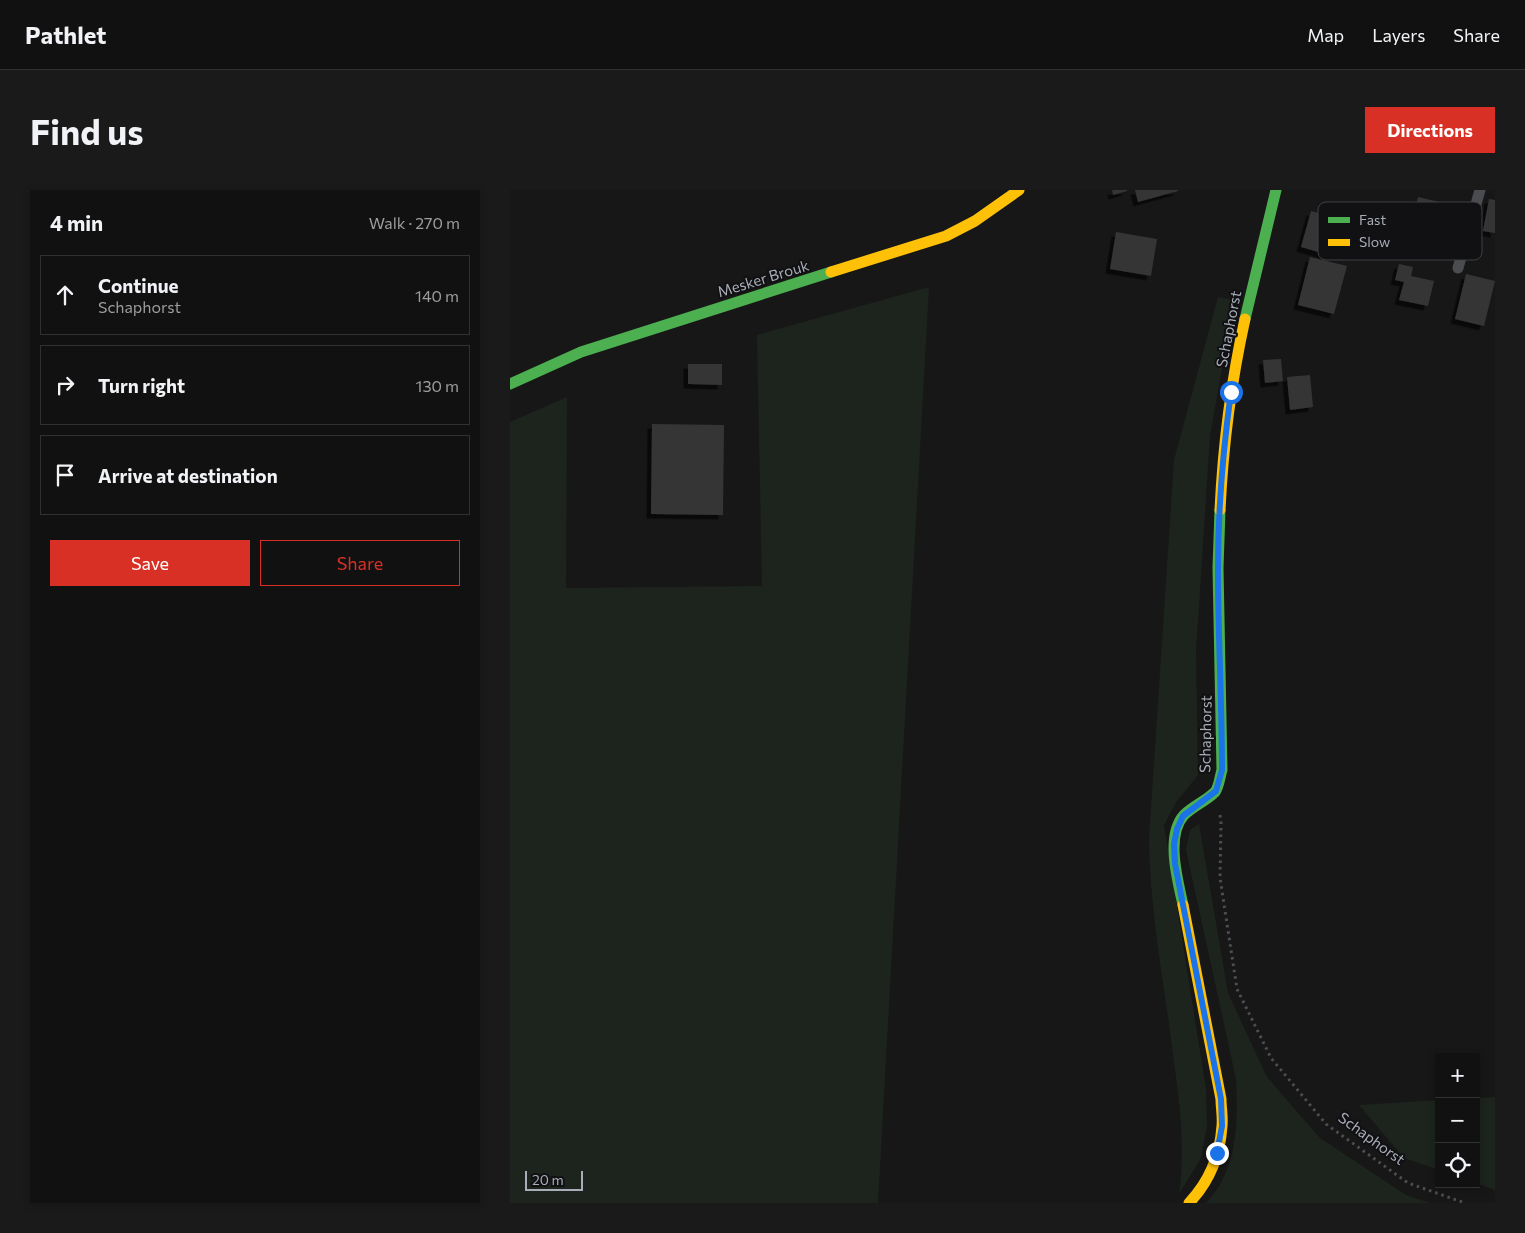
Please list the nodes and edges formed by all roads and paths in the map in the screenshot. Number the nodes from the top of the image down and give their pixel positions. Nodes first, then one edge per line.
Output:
1 (1018, 190) edge
2 (1276, 190) edge
3 (1460, 260) edge
4 (1458, 268) dead end
5 (510, 384) edge
6 (1216, 791) junction
7 (1189, 1203) edge
8 (1465, 1203) edge

1 - 5 street, Mesker Brouk
2 - 6 street, Schaphorst
3 - 4 lane
6 - 7 street
6 - 8 path, Schaphorst

